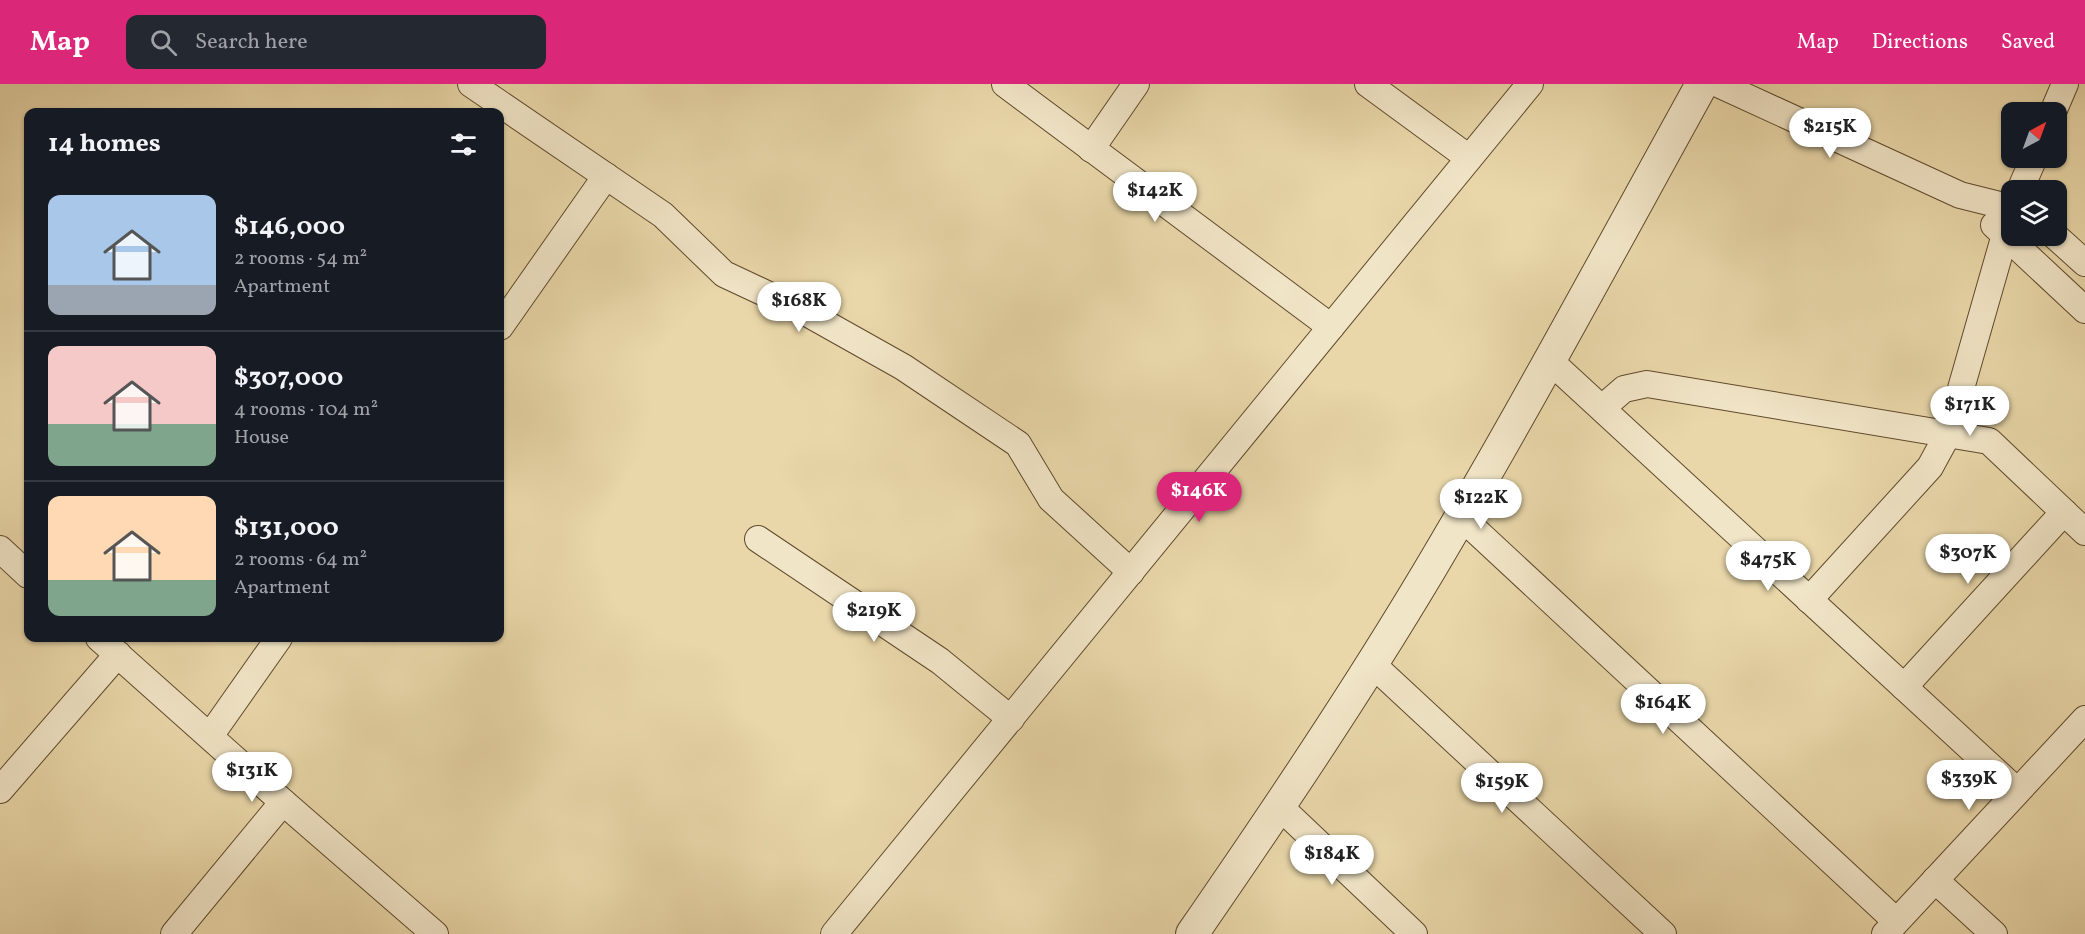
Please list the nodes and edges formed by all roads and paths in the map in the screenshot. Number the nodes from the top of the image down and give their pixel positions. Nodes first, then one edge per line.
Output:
1 (471, 84) edge
2 (1005, 84) edge
3 (1136, 84) edge
4 (1368, 84) edge
5 (1530, 84) edge
6 (1702, 84) edge
7 (1718, 84) edge
8 (2065, 84) edge
9 (2057, 102) edge
10 (1091, 149) junction
11 (1469, 158) junction
12 (606, 176) junction
13 (1960, 195) junction
14 (2001, 206) edge
15 (2001, 231) edge
16 (2002, 246) edge
17 (2018, 246) edge
18 (2066, 246) edge
19 (2085, 263) edge
20 (2085, 310) edge
21 (504, 321) edge
22 (1331, 327) junction
23 (1549, 360) junction
24 (1602, 408) junction
25 (1948, 434) junction
26 (2064, 512) junction
27 (1460, 516) junction
28 (2085, 532) edge
29 (758, 539) dead end
30 (3, 558) edge
31 (24, 572) edge
32 (1131, 572) junction
33 (1809, 600) junction
34 (104, 642) edge
35 (276, 642) edge
36 (118, 654) junction
37 (1371, 663) junction
38 (1904, 687) junction
39 (1011, 719) junction
40 (2085, 719) edge
41 (210, 736) junction
42 (0, 790) edge
43 (2017, 791) junction
44 (283, 802) junction
45 (1280, 807) junction
46 (1935, 880) junction
47 (1891, 928) edge
48 (174, 934) edge
49 (435, 934) edge
50 (834, 934) edge
51 (1192, 934) edge
52 (1414, 934) edge
53 (1663, 934) edge
54 (1994, 934) edge

1 - 12 street
2 - 10 street
3 - 10 street
4 - 11 street
5 - 11 street
6 - 23 street
7 - 13 street
8 - 9 street
10 - 22 street
11 - 22 street
12 - 21 street
12 - 32 street
13 - 14 street
13 - 15 street
16 - 25 street
17 - 20 street
18 - 19 street
22 - 32 street
23 - 24 street
23 - 27 street
24 - 25 street
24 - 33 street
25 - 26 street
25 - 33 street
26 - 28 street
26 - 38 street
27 - 37 street
27 - 47 street
29 - 39 street
30 - 31 street
32 - 39 street
33 - 38 street
34 - 36 street
35 - 41 street
36 - 41 street
36 - 42 street
37 - 45 street
37 - 53 street
38 - 43 street
39 - 50 street
40 - 43 street
41 - 44 street
43 - 46 street
44 - 48 street
44 - 49 street
45 - 51 street
45 - 52 street
46 - 47 street
46 - 54 street

